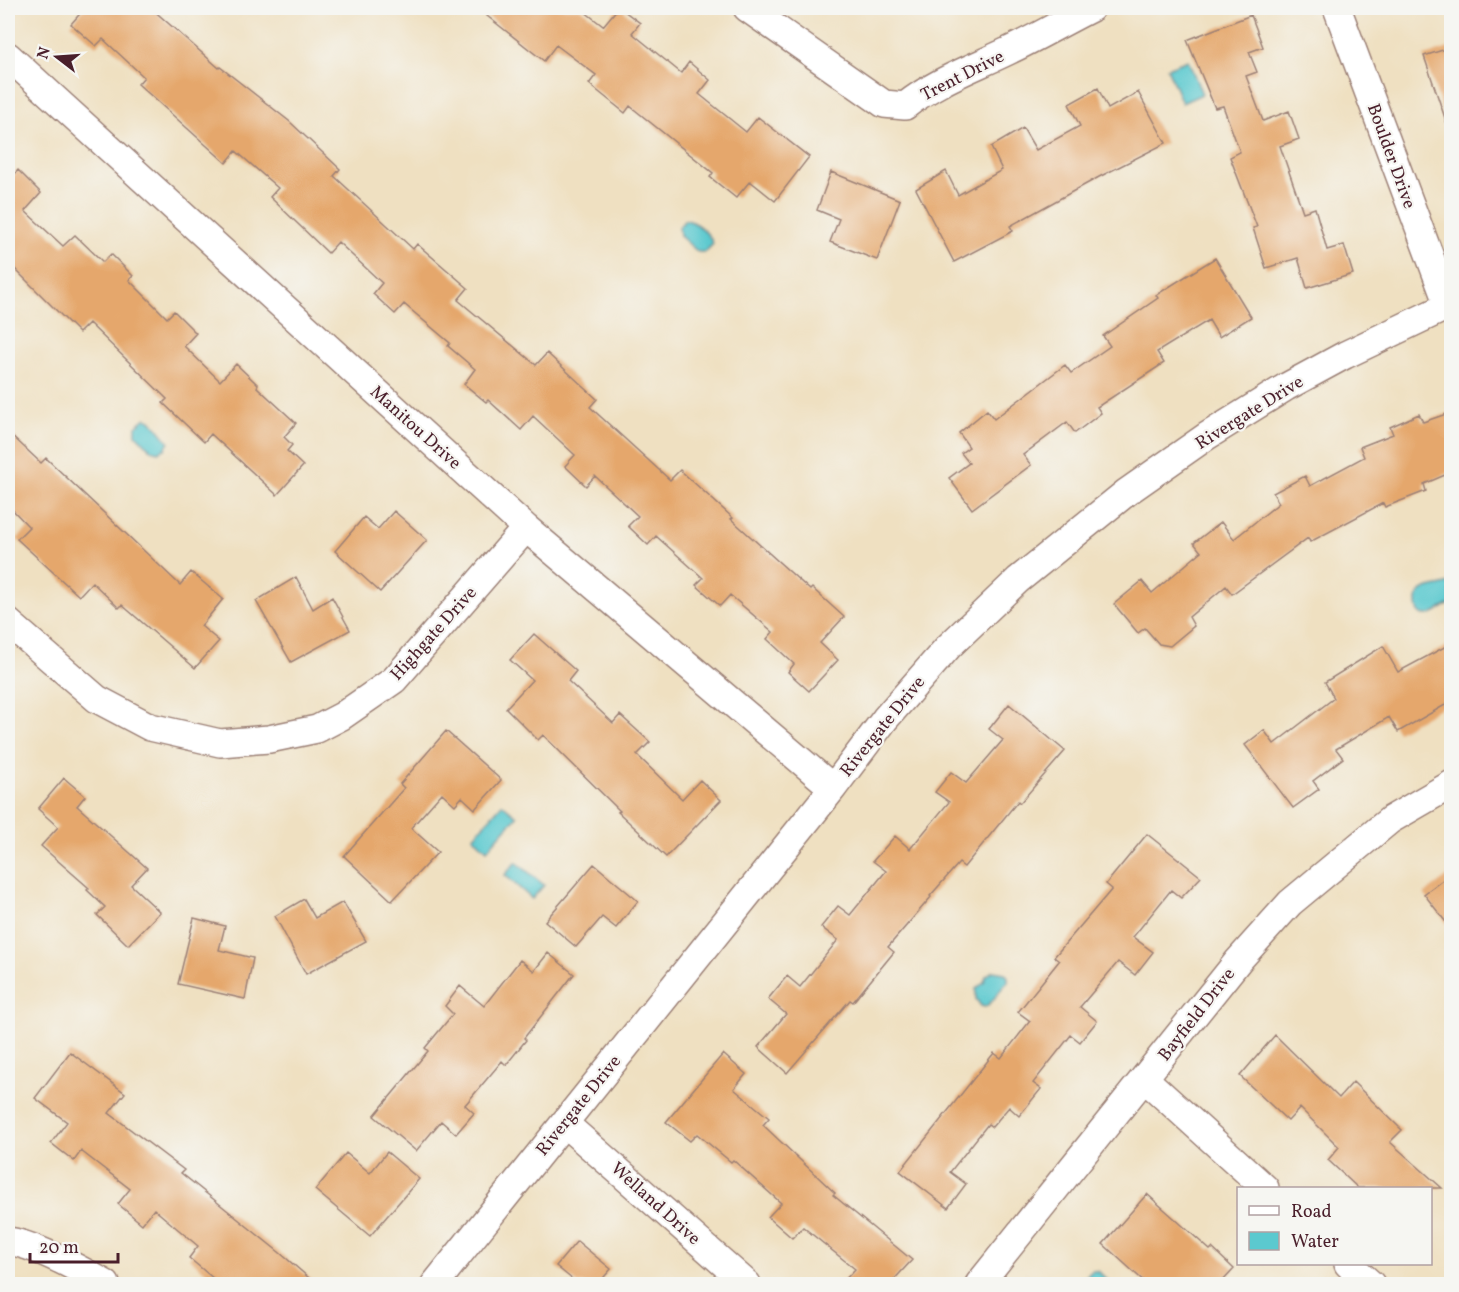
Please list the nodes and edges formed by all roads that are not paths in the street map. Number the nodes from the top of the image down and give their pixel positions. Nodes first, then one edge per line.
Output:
1 (747, 8) edge
2 (1091, 8) edge
3 (1337, 8) edge
4 (8, 56) edge
5 (1450, 304) edge
6 (526, 528) junction
7 (8, 622) edge
8 (1452, 784) edge
9 (832, 788) junction
10 (1145, 1079) junction
11 (564, 1122) junction
12 (1264, 1187) edge
13 (8, 1241) edge
14 (1349, 1265) edge
15 (106, 1284) edge
16 (435, 1284) edge
17 (747, 1284) edge
18 (979, 1284) edge
19 (1371, 1284) edge

1 - 2 street, Trent Drive
3 - 5 street, Boulder Drive
4 - 6 street, Manitou Drive
5 - 9 street, Rivergate Drive
6 - 7 street, Highgate Drive
6 - 9 street, Manitou Drive
8 - 10 street, Bayfield Drive
9 - 11 street, Rivergate Drive
10 - 12 street
10 - 18 street, Bayfield Drive
11 - 16 street, Rivergate Drive
11 - 17 street, Welland Drive
13 - 15 street
14 - 19 street

